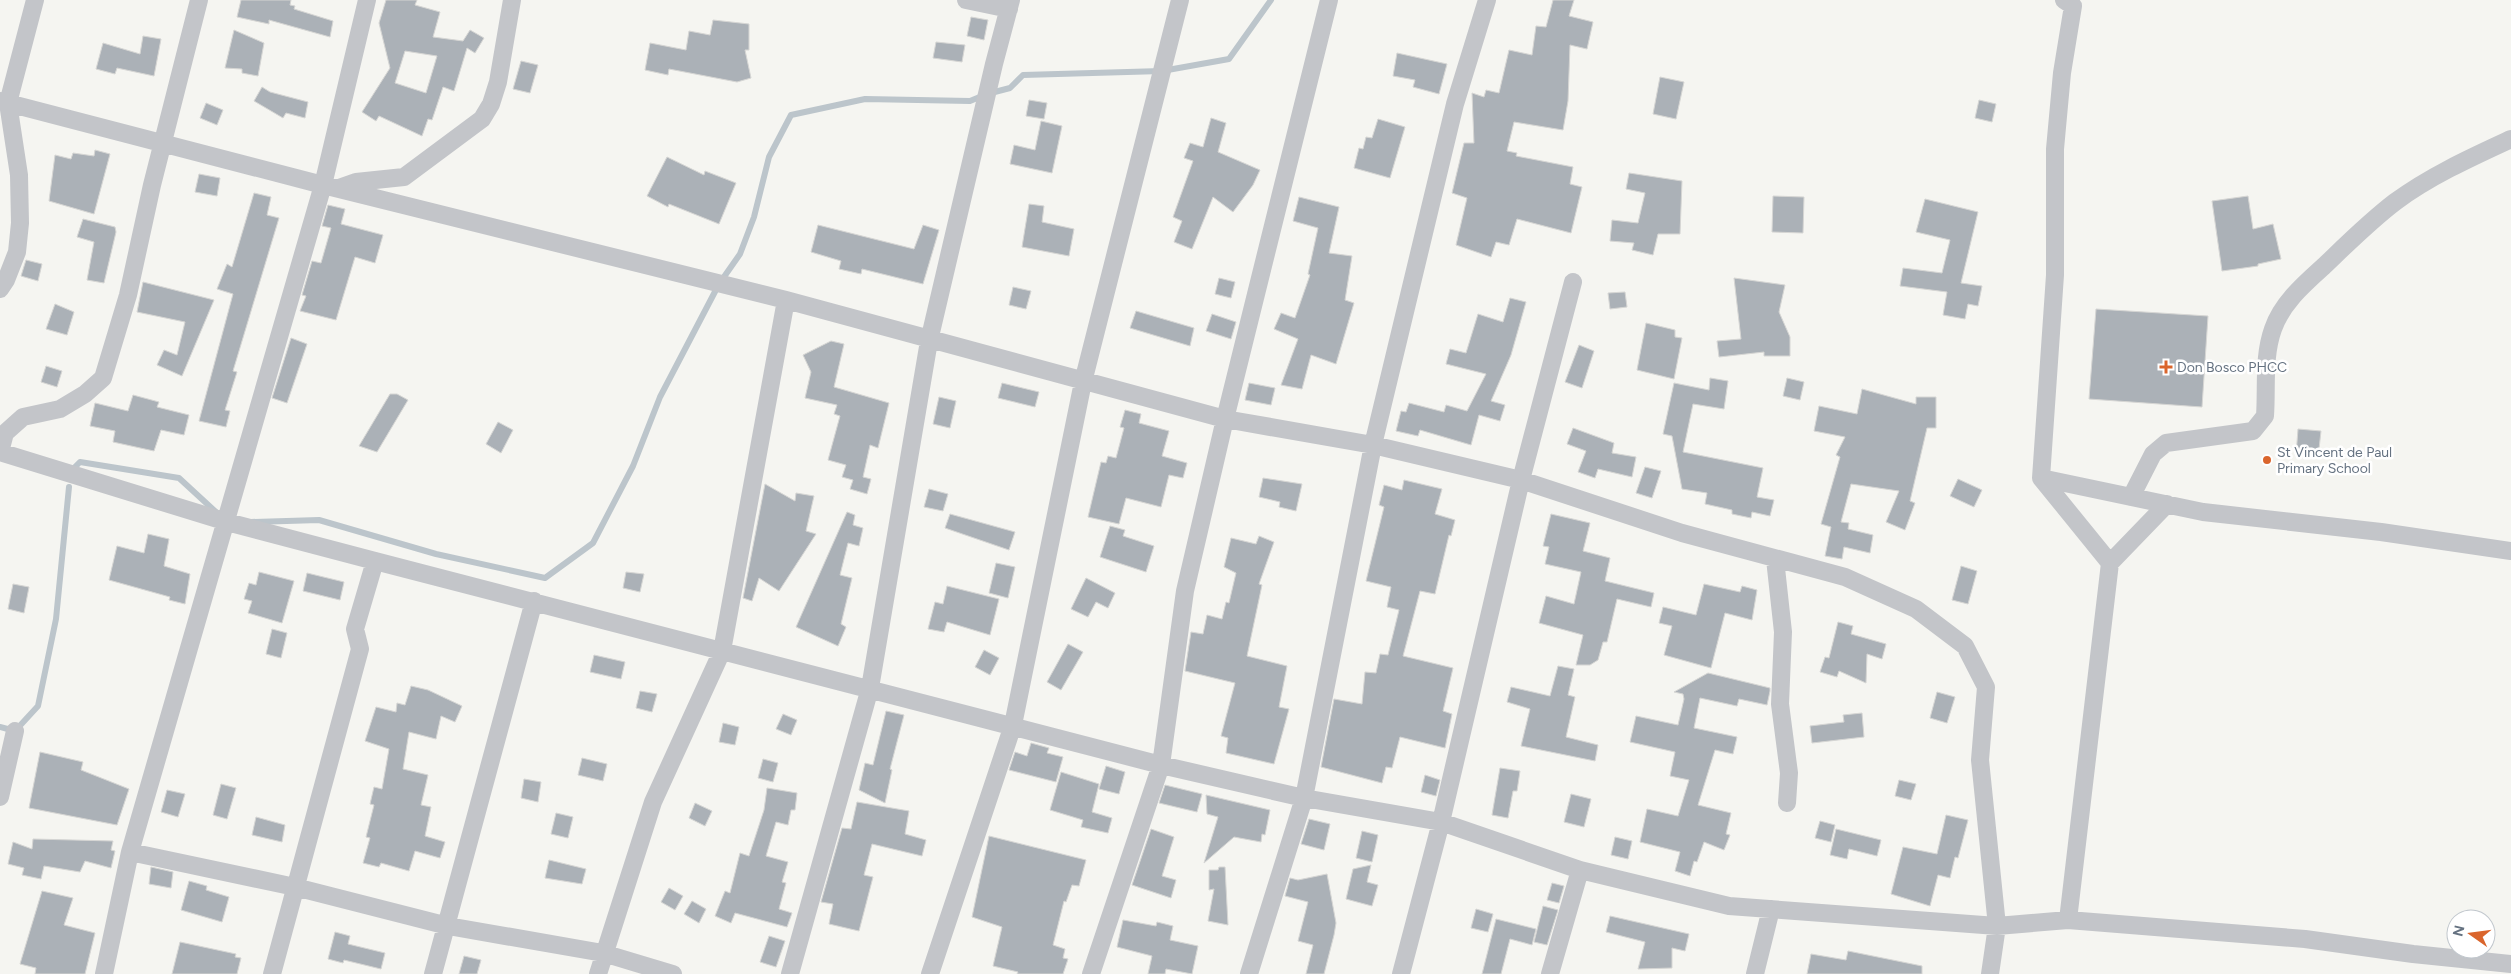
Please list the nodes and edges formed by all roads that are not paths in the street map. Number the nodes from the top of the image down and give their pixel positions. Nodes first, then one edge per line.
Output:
1 (36, 0) edge
2 (199, 0) edge
3 (367, 0) edge
4 (512, 0) edge
5 (966, 0) edge
6 (1180, 0) edge
7 (1329, 0) edge
8 (1487, 0) edge
9 (2064, 0) edge
10 (1010, 5) edge
11 (4, 102) edge
12 (2511, 139) edge
13 (162, 143) junction
14 (330, 187) junction
15 (1573, 282) dead end
16 (0, 289) edge
17 (786, 300) junction
18 (929, 341) junction
19 (1083, 382) junction
20 (1225, 420) junction
21 (1373, 445) junction
22 (2041, 478) junction
23 (1520, 480) junction
24 (2132, 497) junction
25 (2167, 504) junction
26 (227, 522) junction
27 (2511, 551) edge
28 (1775, 559) junction
29 (375, 561) junction
30 (2110, 564) junction
31 (534, 601) junction
32 (722, 651) junction
33 (870, 688) junction
34 (1013, 725) junction
35 (15, 731) dead end
36 (1161, 765) junction
37 (0, 798) edge
38 (1304, 798) junction
39 (1787, 803) dead end
40 (1441, 822) junction
41 (130, 852) junction
42 (1580, 870) junction
43 (296, 887) junction
44 (1771, 909) junction
45 (2068, 920) junction
46 (448, 926) junction
47 (1997, 926) junction
48 (604, 954) junction
49 (2511, 964) edge
50 (104, 974) edge
51 (272, 974) edge
52 (433, 974) edge
53 (598, 974) edge
54 (673, 974) edge
55 (790, 974) edge
56 (930, 974) edge
57 (1091, 974) edge
58 (1249, 974) edge
59 (1401, 974) edge
60 (1550, 974) edge
61 (1755, 974) edge
62 (1990, 974) edge

1 - 11 street
2 - 13 street
3 - 14 street
4 - 14 street
5 - 10 street
6 - 19 street
7 - 20 street
8 - 21 street
9 - 22 street
10 - 18 street
11 - 13 street
11 - 16 street
12 - 24 street
13 - 14 street
13 - 26 street
14 - 17 street
14 - 26 street
15 - 23 street
17 - 18 street
17 - 32 street
18 - 19 street
18 - 33 street
19 - 20 street
19 - 34 street
20 - 21 street
20 - 36 street
21 - 23 street
21 - 38 street
22 - 24 street
22 - 30 street
23 - 28 street
23 - 40 street
24 - 25 street
25 - 27 street
25 - 30 street
26 - 29 street
26 - 41 street
28 - 39 street
28 - 47 street
29 - 31 street
29 - 43 street
30 - 45 street
31 - 32 street
31 - 46 street
32 - 33 street
32 - 48 street
33 - 34 street
33 - 55 street
34 - 36 street
34 - 56 street
35 - 37 street
36 - 38 street
36 - 57 street
38 - 40 street
38 - 58 street
40 - 42 street
40 - 59 street
41 - 43 street
41 - 50 street
42 - 44 street
42 - 60 street
43 - 46 street
43 - 51 street
44 - 47 street
44 - 61 street
45 - 47 street
45 - 49 street
46 - 48 street
46 - 52 street
47 - 62 street
48 - 53 street
48 - 54 street

